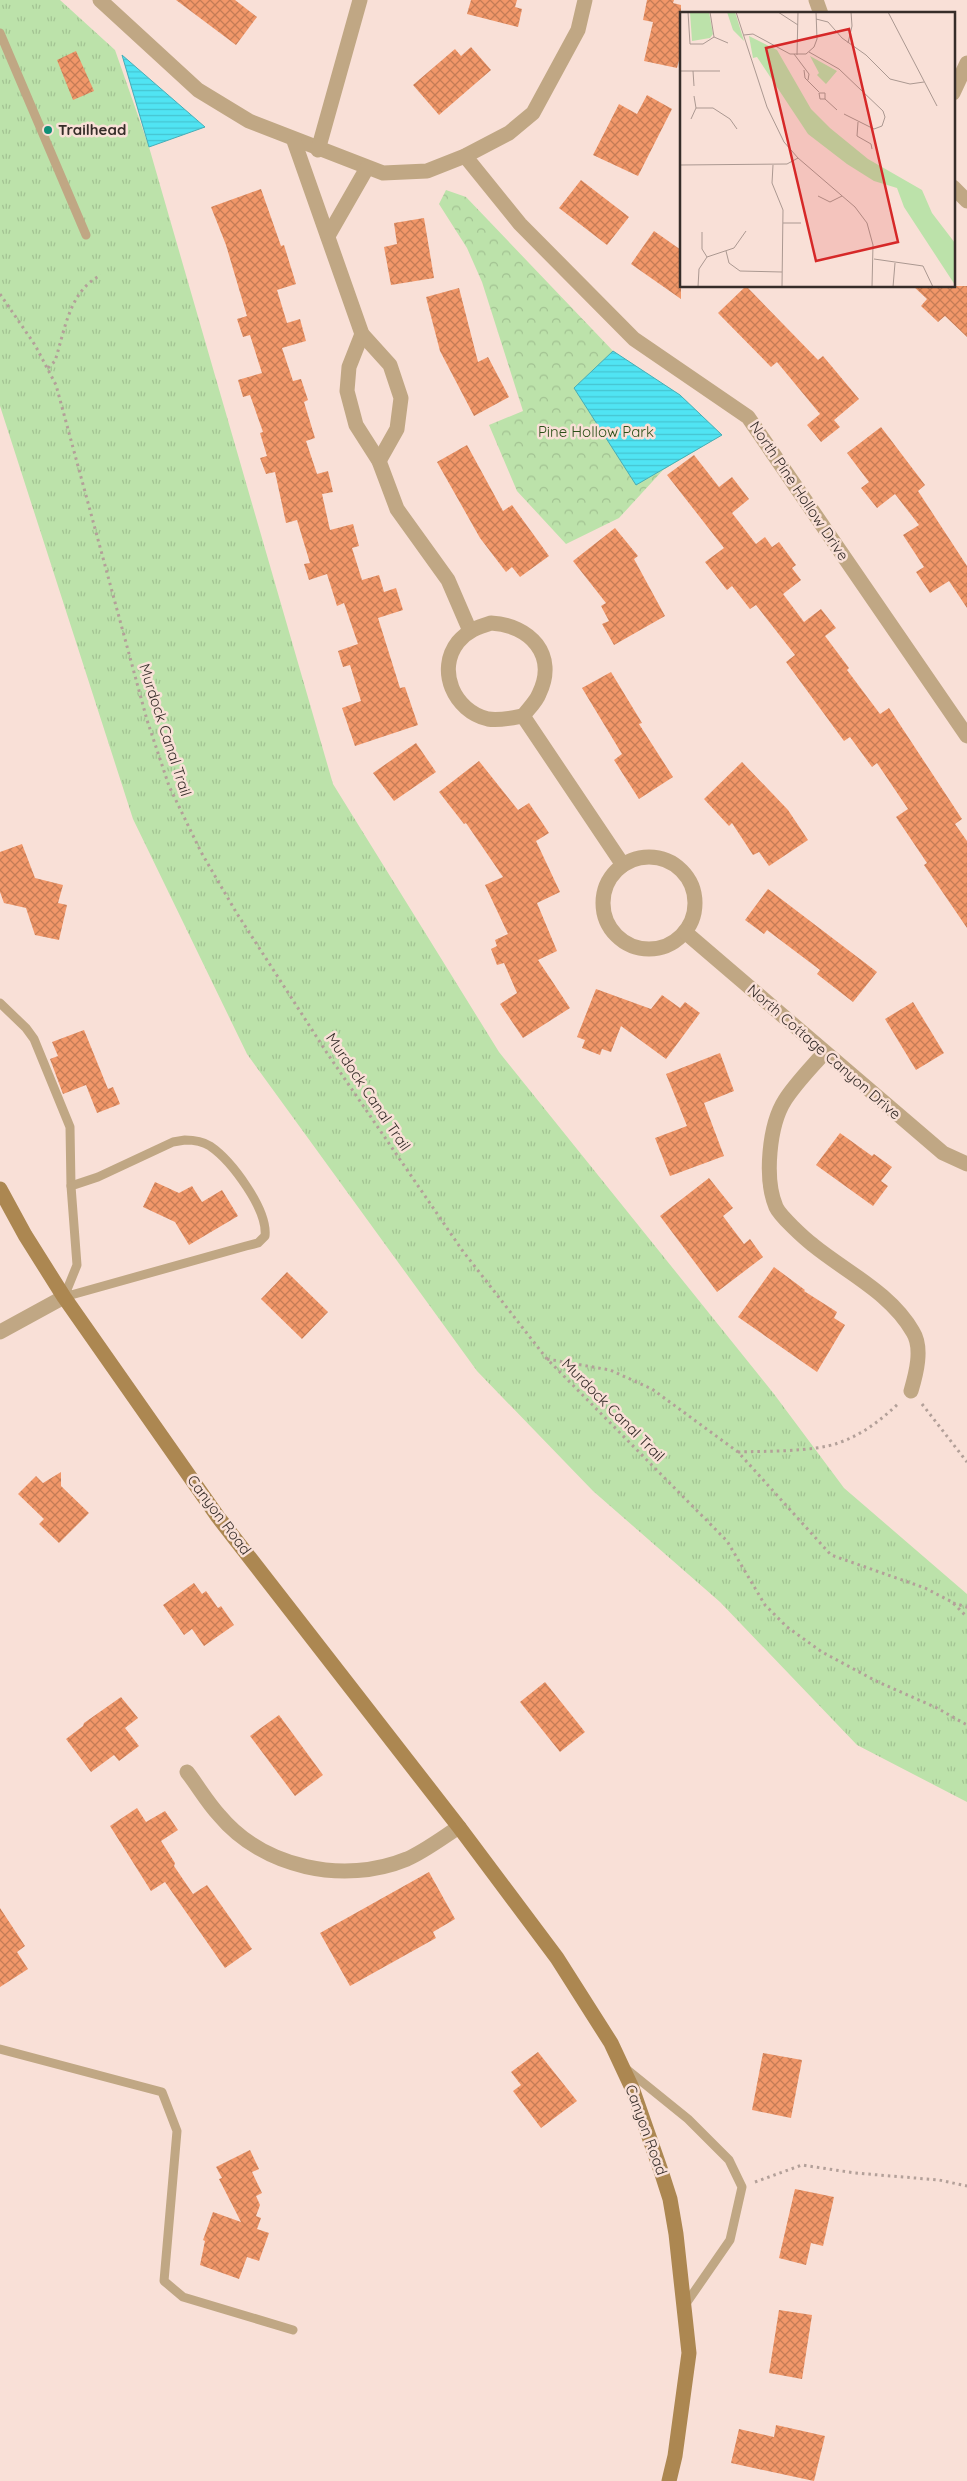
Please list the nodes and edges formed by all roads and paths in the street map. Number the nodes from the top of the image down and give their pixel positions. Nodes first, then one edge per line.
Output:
1 (100, 0) edge
2 (360, 0) edge
3 (585, 0) edge
4 (816, 0) edge
5 (820, 12) edge
6 (0, 33) edge
7 (967, 63) edge
8 (954, 91) edge
9 (294, 141) junction
10 (318, 150) junction
11 (465, 156) junction
12 (367, 168) junction
13 (954, 187) edge
14 (967, 201) edge
15 (86, 235) dead end
16 (328, 236) junction
17 (101, 275) dead end
18 (0, 294) edge
19 (362, 334) junction
20 (48, 368) junction
21 (379, 462) junction
22 (470, 630) junction
23 (522, 716) junction
24 (967, 736) edge
25 (623, 865) junction
26 (685, 932) junction
27 (0, 1003) edge
28 (824, 1053) junction
29 (967, 1164) edge
30 (71, 1186) junction
31 (0, 1188) edge
32 (64, 1297) junction
33 (0, 1332) edge
34 (547, 1359) junction
35 (911, 1391) junction
36 (738, 1452) junction
37 (967, 1462) edge
38 (952, 1602) junction
39 (967, 1607) edge
40 (967, 1617) edge
41 (967, 1725) edge
42 (188, 1772) dead end
43 (459, 1827) junction
44 (0, 2049) edge
45 (621, 2064) junction
46 (742, 2186) junction
47 (967, 2186) edge
48 (685, 2305) junction
49 (293, 2330) dead end
50 (669, 2481) edge

1 - 9 street
2 - 10 street
3 - 11 street
4 - 5 street
6 - 15 lane
7 - 8 street
9 - 10 street
9 - 16 street
10 - 12 street
11 - 12 street
11 - 24 street, North Pine Hollow Drive
12 - 16 street
13 - 14 street
16 - 19 street
17 - 20 path
18 - 20 path, Murdock Canal Trail
19 - 21 street
19 - 21 street
20 - 34 path, Murdock Canal Trail
21 - 22 street
22 - 23 street
22 - 23 street
23 - 25 street
25 - 26 street
25 - 26 street
26 - 28 street, North Cottage Canyon Drive
27 - 30 lane
28 - 29 street, North Cottage Canyon Drive
28 - 35 street
30 - 32 lane
30 - 32 lane
31 - 32 main road, Canyon Road
32 - 33 street
32 - 43 main road, Canyon Road
34 - 36 path
34 - 41 path, Murdock Canal Trail
35 - 36 path
35 - 37 path
36 - 38 path
38 - 39 path
38 - 40 path
42 - 43 street
43 - 45 main road, Canyon Road
44 - 49 lane
45 - 46 lane
45 - 48 main road, Canyon Road
46 - 47 path
46 - 48 lane
48 - 50 main road, Canyon Road

